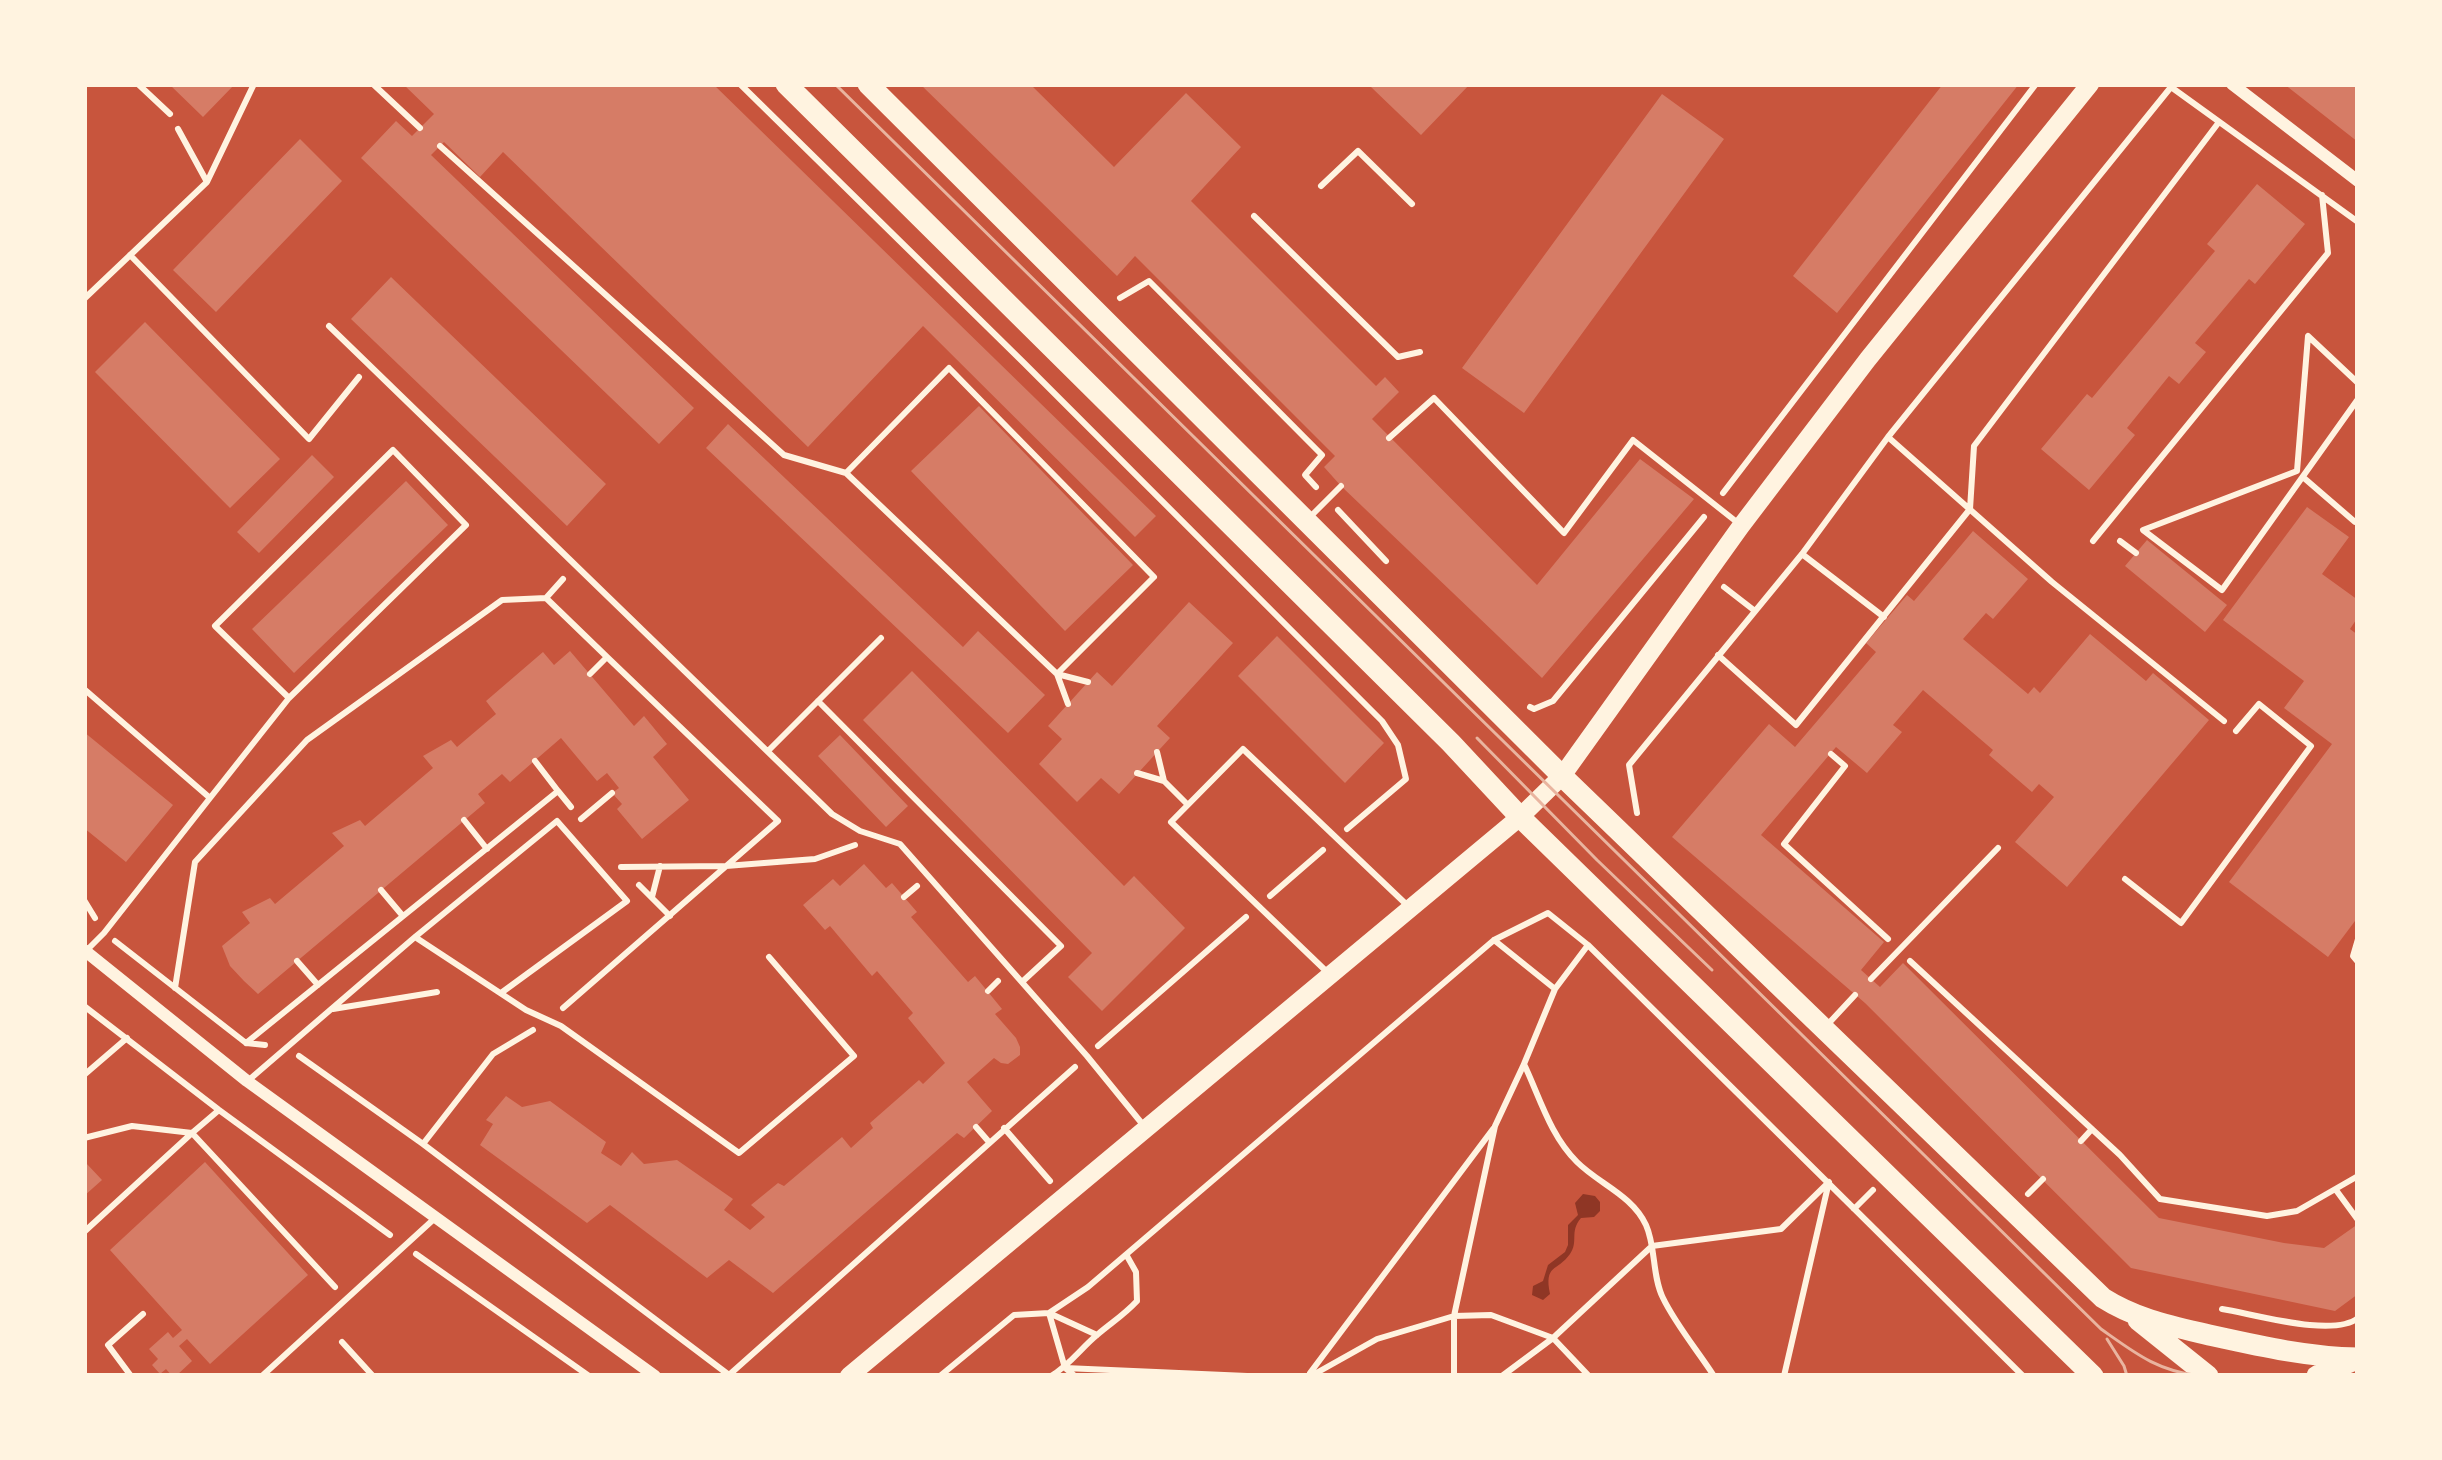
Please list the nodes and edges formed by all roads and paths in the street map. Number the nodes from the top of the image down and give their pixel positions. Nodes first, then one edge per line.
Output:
1 (138, 84) edge
2 (254, 84) edge
3 (373, 84) edge
4 (740, 84) edge
5 (786, 84) edge
6 (868, 84) edge
7 (2036, 84) edge
8 (2090, 84) edge
9 (2232, 84) edge
10 (170, 114) joint
11 (2219, 122) junction
12 (421, 128) dead end
13 (440, 146) dead end
14 (2358, 181) edge
15 (207, 182) junction
16 (1321, 186) dead end
17 (2322, 195) junction
18 (1412, 204) dead end
19 (1254, 216) dead end
20 (2358, 222) edge
21 (130, 255) junction
22 (84, 298) edge
23 (1119, 299) dead end
24 (329, 326) dead end
25 (1420, 352) dead end
26 (369, 365) junction
27 (2358, 383) edge
28 (2358, 399) edge
29 (1888, 436) junction
30 (1389, 438) dead end
31 (846, 473) junction
32 (2300, 473) junction
33 (1341, 486) dead end
34 (1328, 499) junction
35 (1715, 503) junction
36 (1970, 508) junction
37 (1306, 520) junction
38 (2358, 521) edge
39 (1741, 526) junction
40 (2120, 541) dead end
41 (2092, 542) dead end
42 (2136, 553) dead end
43 (1802, 554) junction
44 (1389, 564) dead end
45 (575, 565) junction
46 (1706, 573) junction
47 (546, 598) junction
48 (1755, 610) junction
49 (1885, 618) junction
50 (881, 638) dead end
51 (1718, 656) junction
52 (607, 657) junction
53 (590, 674) dead end
54 (1057, 674) junction
55 (1088, 682) dead end
56 (84, 689) edge
57 (289, 698) junction
58 (818, 701) junction
59 (1523, 701) dead end
60 (1068, 704) dead end
61 (1796, 725) junction
62 (2236, 730) joint
63 (1806, 734) dead end
64 (768, 751) junction
65 (1156, 752) dead end
66 (1831, 754) dead end
67 (535, 761) dead end
68 (1137, 773) dead end
69 (1562, 776) junction
70 (1164, 781) junction
71 (558, 791) dead end
72 (612, 793) dead end
73 (211, 798) junction
74 (1188, 805) junction
75 (1520, 817) junction
76 (1637, 817) dead end
77 (581, 818) dead end
78 (464, 820) dead end
79 (879, 837) junction
80 (1337, 837) junction
81 (1998, 848) dead end
82 (487, 849) dead end
83 (660, 866) junction
84 (726, 866) junction
85 (621, 867) dead end
86 (2126, 879) dead end
87 (920, 884) dead end
88 (382, 890) dead end
89 (904, 897) dead end
90 (652, 898) dead end
91 (84, 900) edge
92 (1259, 905) junction
93 (1410, 908) junction
94 (403, 916) dead end
95 (104, 933) junction
96 (415, 937) junction
97 (2358, 939) edge
98 (1494, 940) junction
99 (1588, 945) junction
100 (1898, 949) junction
101 (84, 952) edge
102 (769, 957) dead end
103 (297, 962) dead end
104 (2358, 962) edge
105 (1330, 975) junction
106 (1001, 979) dead end
107 (1871, 979) dead end
108 (1021, 982) junction
109 (318, 985) dead end
110 (175, 988) junction
111 (1555, 989) junction
112 (437, 992) dead end
113 (988, 992) dead end
114 (501, 994) junction
115 (1855, 994) dead end
116 (84, 1006) edge
117 (329, 1010) junction
118 (547, 1020) junction
119 (1823, 1029) junction
120 (127, 1038) junction
121 (286, 1046) junction
122 (1087, 1056) junction
123 (1524, 1064) junction
124 (84, 1075) edge
125 (247, 1082) junction
126 (219, 1110) junction
127 (1495, 1126) junction
128 (976, 1127) dead end
129 (1145, 1127) junction
130 (1004, 1128) junction
131 (2092, 1129) junction
132 (192, 1133) junction
133 (84, 1138) edge
134 (2081, 1141) dead end
135 (988, 1142) junction
136 (423, 1144) junction
137 (2358, 1176) edge
138 (2043, 1179) dead end
139 (1829, 1183) junction
140 (2336, 1190) junction
141 (2028, 1195) dead end
142 (1065, 1197) junction
143 (437, 1217) junction
144 (2358, 1220) edge
145 (84, 1232) edge
146 (405, 1246) junction
147 (1652, 1246) junction
148 (1127, 1256) junction
149 (346, 1300) junction
150 (2217, 1308) dead end
151 (1049, 1313) junction
152 (143, 1314) dead end
153 (2131, 1315) junction
154 (1454, 1316) junction
155 (2358, 1318) edge
156 (1096, 1335) junction
157 (1553, 1338) junction
158 (342, 1342) dead end
159 (2358, 1358) edge
160 (1065, 1368) junction
161 (131, 1376) edge
162 (262, 1376) edge
163 (373, 1376) edge
164 (589, 1376) edge
165 (655, 1376) edge
166 (849, 1376) edge
167 (940, 1376) edge
168 (1052, 1376) edge
169 (1075, 1376) edge
170 (1247, 1376) edge
171 (1310, 1376) edge
172 (1454, 1376) edge
173 (1502, 1376) edge
174 (1589, 1376) edge
175 (1714, 1376) edge
176 (1784, 1376) edge
177 (2023, 1376) edge
178 (2093, 1376) edge
179 (2208, 1376) edge
180 (2317, 1376) edge

1 - 10 lane
2 - 15 path
3 - 12 lane
4 - 80 path
5 - 75 main road
6 - 37 main road
7 - 35 path
8 - 39 main road
9 - 14 street
10 - 15 path
11 - 17 path
11 - 29 path
11 - 36 path
13 - 31 lane
15 - 21 path
16 - 18 lane
17 - 20 path
17 - 41 path
19 - 25 lane
21 - 22 path
21 - 26 path
23 - 34 path
24 - 26 lane
26 - 45 lane
27 - 32 path
28 - 32 path
29 - 36 path
29 - 43 path
30 - 35 lane
31 - 54 lane
31 - 54 lane
32 - 32 path
32 - 38 path
33 - 34 lane
34 - 37 lane
34 - 44 path
35 - 39 lane
35 - 59 path
36 - 49 path
36 - 62 path
37 - 69 main road
39 - 46 main road
40 - 42 lane
43 - 48 path
43 - 49 path
45 - 47 path
45 - 64 lane
46 - 48 path
46 - 69 main road
47 - 52 path
47 - 110 path
48 - 51 path
49 - 61 path
50 - 58 lane
51 - 61 path
51 - 76 path
52 - 53 path
52 - 84 path
54 - 55 lane
54 - 60 lane
56 - 73 lane
57 - 57 lane
57 - 73 lane
58 - 64 lane
58 - 108 lane
61 - 63 path
62 - 86 lane
64 - 79 lane
65 - 70 lane
66 - 100 path
67 - 71 path
68 - 70 lane
69 - 75 main road
69 - 119 main road
70 - 74 lane
72 - 77 path
73 - 95 lane
74 - 80 lane
74 - 92 lane
75 - 93 main road
75 - 178 main road
78 - 82 path
79 - 84 path
79 - 108 lane
80 - 92 path
80 - 93 lane
81 - 100 lane
83 - 84 path
83 - 85 path
83 - 90 path
84 - 118 path
87 - 89 path
88 - 94 path
91 - 95 path
92 - 105 lane
92 - 122 path
93 - 105 main road
95 - 101 lane
95 - 110 path
96 - 114 lane
96 - 114 lane
96 - 117 lane
97 - 104 lane
98 - 99 path
98 - 111 path
98 - 148 path
99 - 111 path
99 - 139 path
100 - 107 lane
100 - 131 path
101 - 125 street
102 - 118 lane
103 - 109 path
105 - 129 main road
106 - 113 path
108 - 122 lane
110 - 121 path
111 - 123 path
112 - 117 lane
114 - 118 lane
115 - 119 lane
116 - 120 path
117 - 121 lane
118 - 136 path
119 - 153 main road
120 - 124 path
120 - 126 path
121 - 125 lane
121 - 136 path
122 - 129 lane
122 - 130 path
123 - 127 path
123 - 147 path
125 - 143 street
126 - 132 path
126 - 146 path
127 - 154 path
127 - 171 path
128 - 135 path
129 - 142 main road
130 - 135 path
130 - 142 path
131 - 134 path
131 - 140 path
132 - 133 path
132 - 145 path
132 - 149 path
135 - 136 path
137 - 140 path
138 - 141 path
139 - 147 path
139 - 176 path
139 - 177 path
140 - 144 path
142 - 166 main road
143 - 146 lane
143 - 165 street
146 - 149 lane
146 - 164 path
147 - 157 path
147 - 175 path
148 - 151 path
148 - 156 path
149 - 162 lane
150 - 155 path
151 - 156 path
151 - 160 path
151 - 167 path
152 - 161 lane
153 - 159 main road
153 - 179 main road
154 - 157 path
154 - 171 path
154 - 172 path
156 - 160 path
157 - 173 path
157 - 174 path
158 - 163 lane
159 - 180 main road
160 - 168 path
160 - 169 path
160 - 170 path

